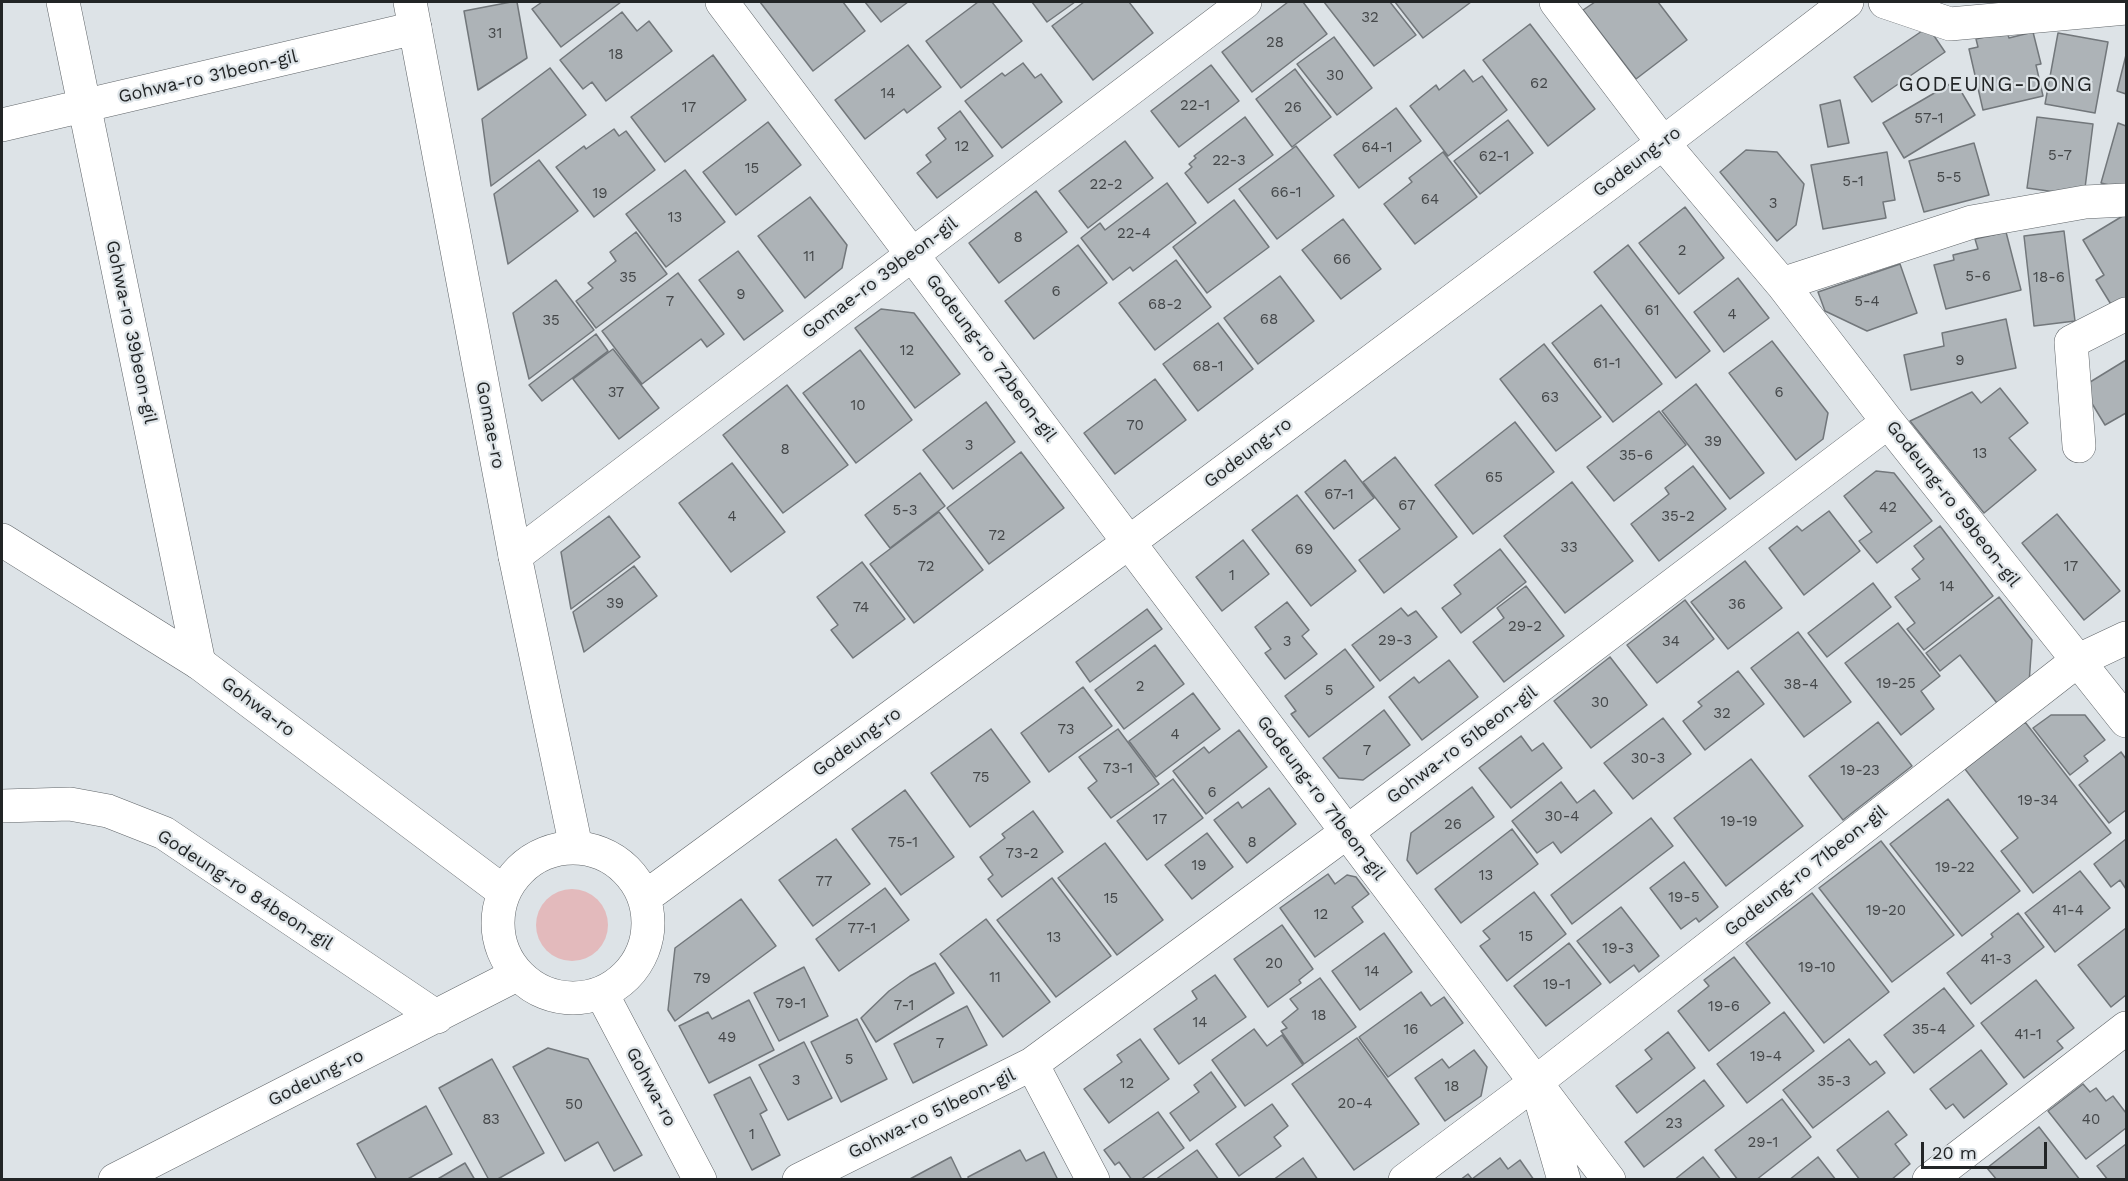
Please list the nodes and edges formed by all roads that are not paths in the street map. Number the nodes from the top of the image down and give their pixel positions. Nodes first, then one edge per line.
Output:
1 (63, 2) edge
2 (722, 2) edge
3 (1245, 2) edge
4 (1556, 2) edge
5 (1847, 2) edge
6 (1885, 2) edge
7 (2127, 8) edge
8 (412, 15) edge
9 (84, 106) junction
10 (2, 125) edge
11 (1663, 143) junction
12 (2127, 200) edge
13 (913, 253) junction
14 (1782, 284) junction
15 (2127, 314) edge
16 (1888, 422) junction
17 (2079, 446) dead end
18 (2, 540) edge
19 (1128, 543) junction
20 (515, 556) junction
21 (2127, 638) edge
22 (2077, 661) junction
23 (199, 663) junction
24 (2127, 722) edge
25 (2, 806) edge
26 (1347, 832) junction
27 (576, 848) junction
28 (504, 892) junction
29 (644, 898) junction
30 (516, 975) junction
31 (602, 994) junction
32 (437, 1017) junction
33 (2127, 1028) edge
34 (1032, 1064) junction
35 (1536, 1082) junction
36 (115, 1179) edge
37 (700, 1179) edge
38 (800, 1179) edge
39 (1093, 1179) edge
40 (1405, 1179) edge
41 (1564, 1179) edge
42 (1609, 1179) edge
43 (1929, 1179) edge

1 - 9 street, Gohwa-ro 39beon-gil
2 - 13 street, Godeung-ro 72beon-gil
3 - 13 street, Gomae-ro 39beon-gil
4 - 11 street, Godeung-ro 59beon-gil
5 - 11 street, Godeung-ro
6 - 7 street
8 - 9 street, Gohwa-ro 31beon-gil
8 - 20 street, Gomae-ro
9 - 10 street, Gohwa-ro 31beon-gil
9 - 23 street, Gohwa-ro 39beon-gil
11 - 14 street, Godeung-ro 59beon-gil
11 - 19 street, Godeung-ro
12 - 14 street
13 - 19 street, Godeung-ro 72beon-gil
13 - 20 street, Gomae-ro 39beon-gil
14 - 16 street, Godeung-ro 59beon-gil
15 - 17 street
16 - 22 street, Godeung-ro 59beon-gil
16 - 26 street, Gohwa-ro 51beon-gil
18 - 23 street, Gohwa-ro
19 - 26 street, Godeung-ro 71beon-gil
19 - 29 street, Godeung-ro
20 - 27 street, Gomae-ro
21 - 22 street, Godeung-ro 71beon-gil
22 - 24 street, Godeung-ro 59beon-gil
22 - 35 street, Godeung-ro 71beon-gil
23 - 28 street, Gohwa-ro
25 - 32 street, Godeung-ro 84beon-gil
26 - 34 street, Gohwa-ro 51beon-gil
26 - 35 street, Godeung-ro 71beon-gil
27 - 28 street
27 - 29 street
28 - 30 street
29 - 31 street
30 - 31 street
30 - 32 street, Godeung-ro
31 - 37 street, Gohwa-ro
32 - 36 street, Godeung-ro
33 - 43 street
34 - 38 street, Gohwa-ro 51beon-gil
34 - 39 street, Gohwa-ro 51beon-gil
35 - 40 street, Godeung-ro 71beon-gil
35 - 41 street
35 - 42 street, Godeung-ro 71beon-gil

